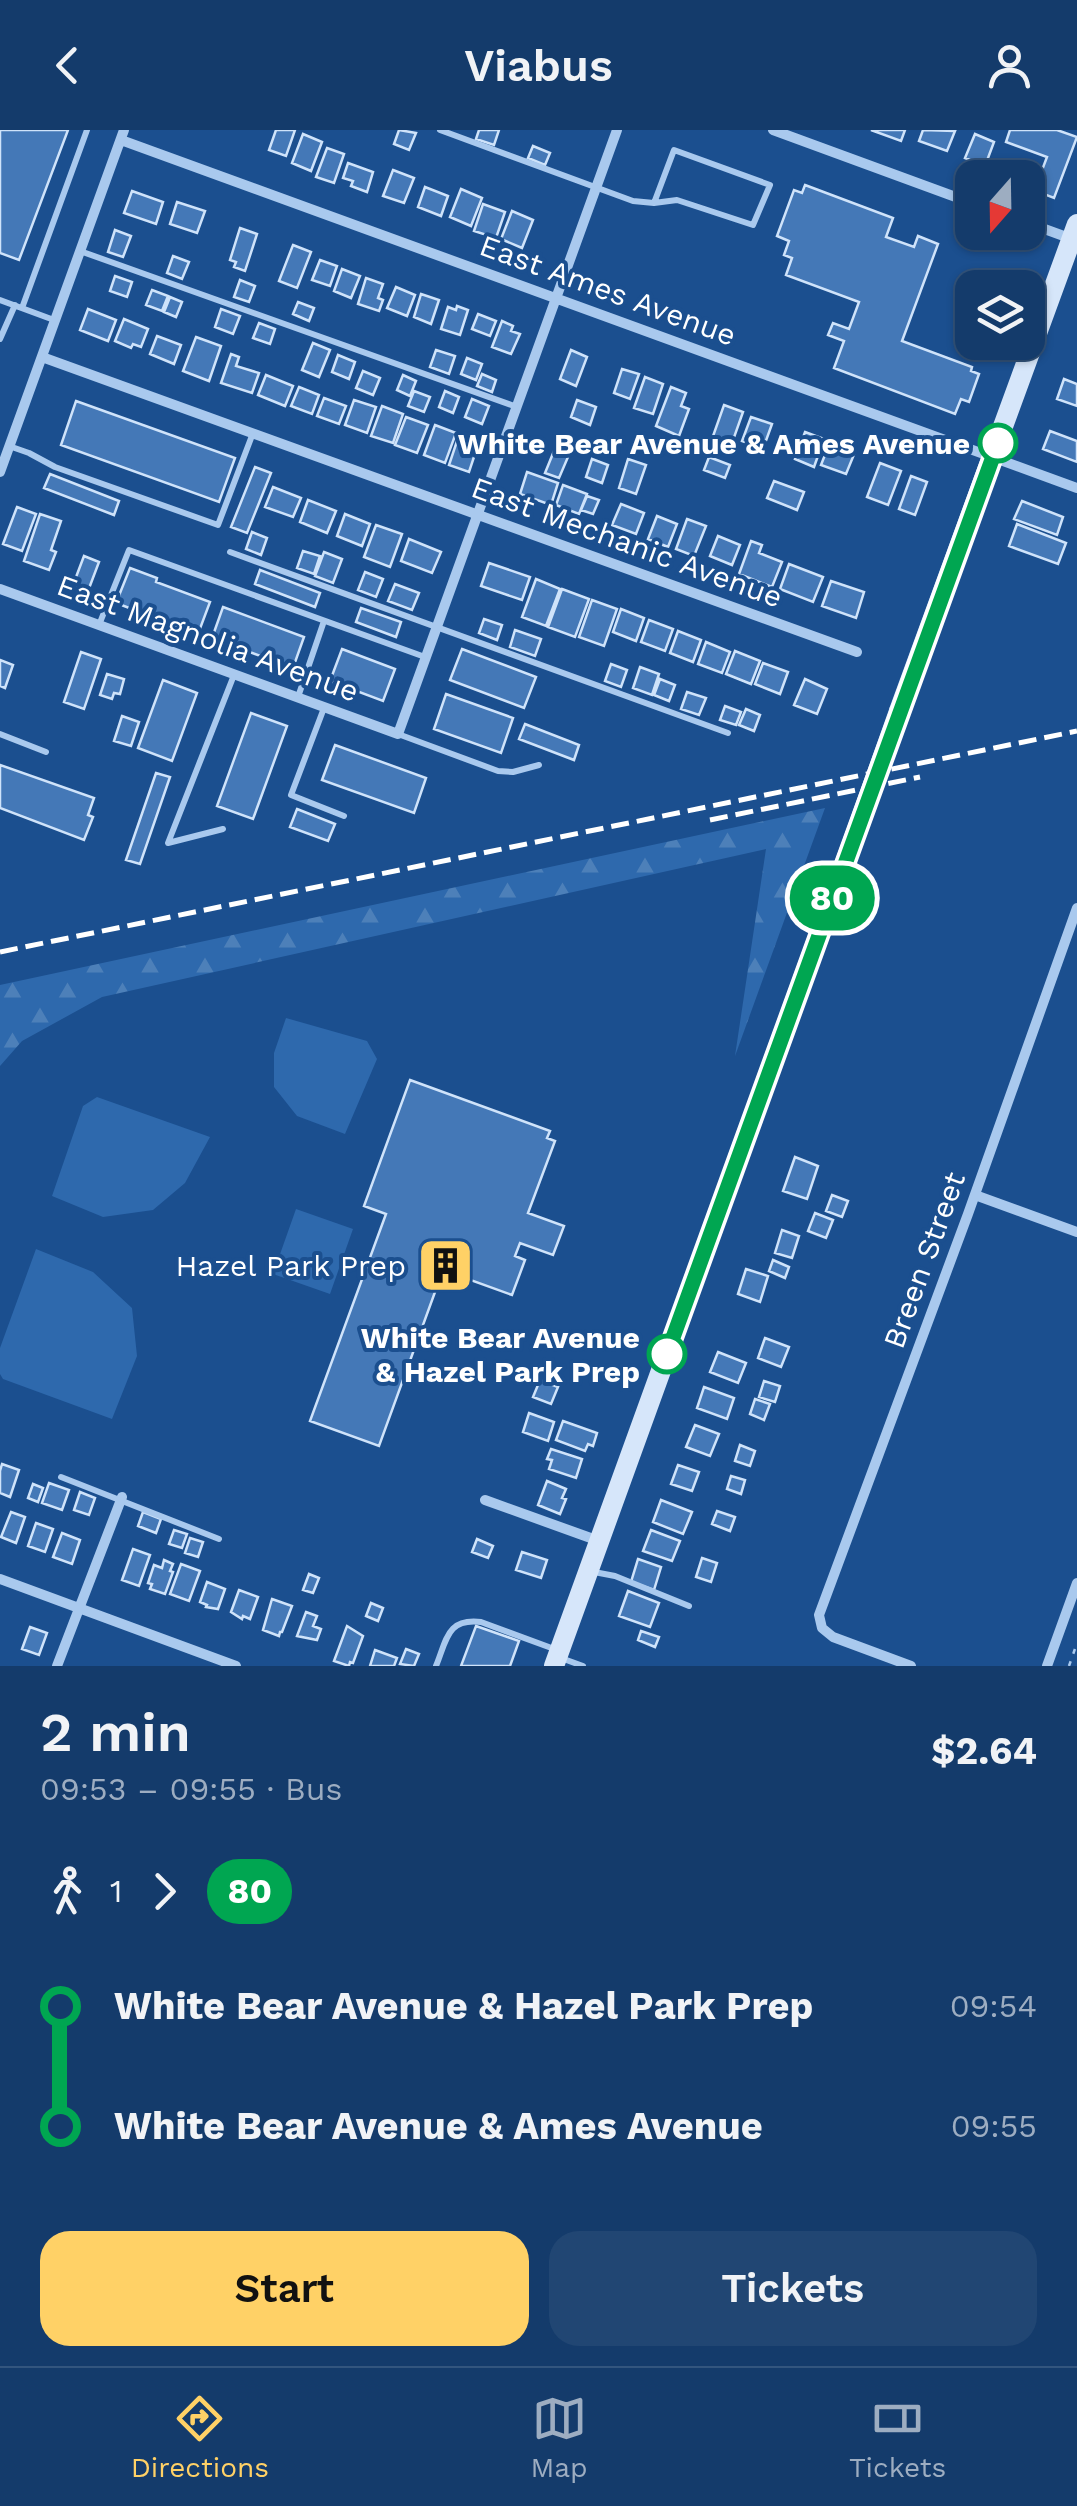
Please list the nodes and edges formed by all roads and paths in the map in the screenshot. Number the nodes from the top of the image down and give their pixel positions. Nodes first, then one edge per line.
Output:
1 (87, 130) edge
2 (440, 130) edge
3 (618, 130) edge
4 (773, 130) edge
5 (122, 135) edge
6 (597, 186) junction
7 (955, 197) edge
8 (654, 203) junction
9 (1045, 227) edge
10 (1075, 234) edge
11 (80, 251) junction
12 (556, 298) junction
13 (0, 300) edge
14 (18, 306) junction
15 (55, 320) junction
16 (0, 340) edge
17 (42, 357) junction
18 (517, 407) junction
19 (253, 433) junction
20 (10, 446) junction
21 (994, 457) junction
22 (0, 472) edge
23 (1077, 488) edge
24 (478, 515) junction
25 (230, 552) dead end
26 (0, 588) edge
27 (324, 620) junction
28 (99, 625) junction
29 (437, 628) junction
30 (857, 652) dead end
31 (426, 658) junction
32 (234, 674) junction
33 (298, 697) junction
34 (324, 707) junction
35 (728, 733) dead end
36 (0, 734) edge
37 (398, 734) junction
38 (46, 752) dead end
39 (539, 765) dead end
40 (344, 816) dead end
41 (223, 830) dead end
42 (1077, 908) edge
43 (974, 1195) junction
44 (1077, 1232) edge
45 (61, 1477) dead end
46 (121, 1499) junction
47 (485, 1500) dead end
48 (219, 1539) dead end
49 (599, 1541) junction
50 (588, 1571) junction
51 (0, 1580) edge
52 (1077, 1583) edge
53 (689, 1606) dead end
54 (79, 1608) junction
55 (1077, 1643) edge
56 (557, 1658) edge
57 (57, 1666) edge
58 (236, 1666) edge
59 (436, 1666) edge
60 (583, 1666) edge
61 (911, 1666) edge
62 (1047, 1666) edge
63 (1068, 1666) edge

1 - 14 lane
2 - 6 lane
3 - 6 street
4 - 7 street
5 - 11 street
5 - 12 street, East Ames Avenue
6 - 8 lane
6 - 12 street
8 - 8 lane
9 - 10 street
10 - 21 main road
11 - 15 street
11 - 18 lane
12 - 18 street
12 - 21 street, East Ames Avenue
13 - 14 lane
14 - 15 lane
14 - 16 lane
15 - 17 street
17 - 19 street, East Mechanic Avenue
17 - 20 street
18 - 24 street
19 - 20 lane
19 - 24 street, East Mechanic Avenue
20 - 22 street
21 - 23 street, East Ames Avenue
21 - 49 main road, bridge
24 - 29 street
24 - 30 street, East Mechanic Avenue
25 - 29 lane
26 - 28 street, East Magnolia Avenue
27 - 28 lane
27 - 31 lane
27 - 33 lane
28 - 32 street, East Magnolia Avenue
29 - 31 street
29 - 35 lane
31 - 37 street
32 - 33 street, East Magnolia Avenue
32 - 41 lane
33 - 34 street, East Magnolia Avenue
34 - 37 street, East Magnolia Avenue
34 - 40 lane
36 - 38 lane
37 - 39 lane
42 - 43 street, Breen Street
43 - 44 street
43 - 61 street, Breen Street
45 - 46 lane
46 - 48 lane
46 - 54 street
47 - 49 street
49 - 50 main road
50 - 53 lane
50 - 56 main road
51 - 54 street
52 - 62 street
54 - 57 street
54 - 58 street
55 - 63 path
56 - 59 lane
56 - 60 lane

